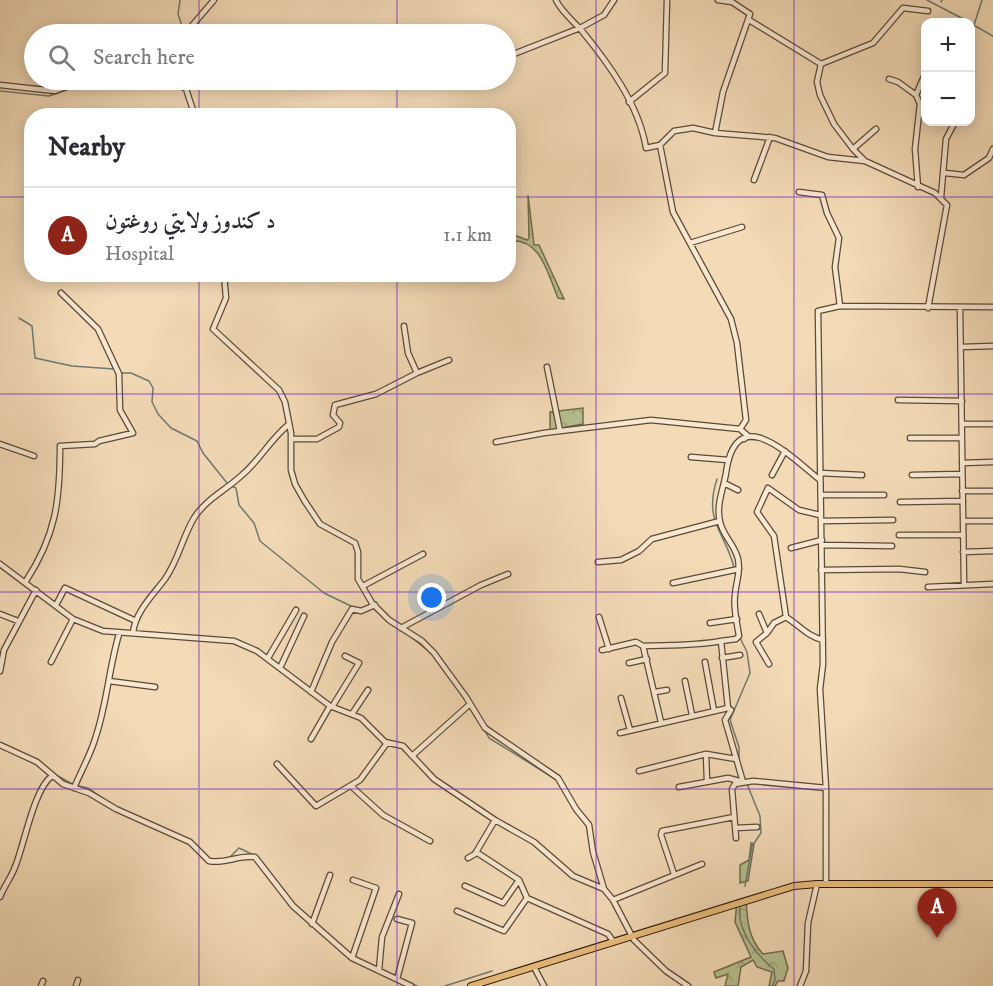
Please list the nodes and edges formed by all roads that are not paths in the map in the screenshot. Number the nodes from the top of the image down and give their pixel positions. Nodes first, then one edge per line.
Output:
1 (214, 0) edge
2 (556, 0) edge
3 (614, 0) edge
4 (667, 0) edge
5 (718, 0) edge
6 (738, 3) edge
7 (928, 12) dead end
8 (749, 20) junction
9 (193, 24) edge
10 (580, 28) junction
11 (516, 53) edge
12 (821, 64) junction
13 (889, 79) dead end
14 (921, 84) edge
15 (0, 85) edge
16 (24, 88) edge
17 (186, 90) edge
18 (916, 95) junction
19 (629, 102) junction
20 (192, 108) edge
21 (953, 126) edge
22 (876, 129) dead end
23 (715, 133) junction
24 (770, 137) junction
25 (660, 145) junction
26 (853, 149) junction
27 (993, 149) edge
28 (865, 161) junction
29 (945, 173) junction
30 (754, 180) dead end
31 (918, 187) junction
32 (799, 192) dead end
33 (941, 197) junction
34 (742, 228) dead end
35 (690, 243) junction
36 (225, 282) edge
37 (61, 293) dead end
38 (840, 306) junction
39 (993, 307) edge
40 (928, 308) junction
41 (960, 308) junction
42 (404, 326) dead end
43 (993, 346) edge
44 (961, 347) junction
45 (449, 360) dead end
46 (547, 367) dead end
47 (417, 374) junction
48 (897, 400) dead end
49 (962, 401) junction
50 (288, 424) junction
51 (964, 424) junction
52 (993, 424) edge
53 (740, 429) junction
54 (560, 431) junction
55 (910, 438) dead end
56 (962, 438) junction
57 (291, 439) junction
58 (744, 440) junction
59 (496, 442) dead end
60 (0, 444) edge
61 (785, 452) junction
62 (34, 456) dead end
63 (692, 457) dead end
64 (728, 460) junction
65 (993, 462) edge
66 (962, 463) junction
67 (820, 473) junction
68 (962, 474) junction
69 (772, 475) dead end
70 (862, 475) dead end
71 (912, 475) dead end
72 (820, 480) junction
73 (724, 483) junction
74 (738, 490) dead end
75 (962, 491) junction
76 (993, 491) edge
77 (821, 495) junction
78 (884, 495) dead end
79 (963, 501) junction
80 (900, 502) dead end
81 (821, 518) junction
82 (893, 520) dead end
83 (720, 521) junction
84 (963, 521) junction
85 (993, 521) edge
86 (899, 535) dead end
87 (963, 535) junction
88 (822, 542) junction
89 (892, 546) dead end
90 (791, 548) dead end
91 (993, 551) edge
92 (963, 552) junction
93 (423, 555) dead end
94 (597, 562) dead end
95 (0, 564) edge
96 (739, 569) junction
97 (821, 570) junction
98 (925, 572) dead end
99 (508, 574) dead end
100 (26, 581) junction
101 (673, 583) dead end
102 (964, 584) junction
103 (993, 584) edge
104 (363, 586) junction
105 (928, 587) dead end
106 (36, 590) junction
107 (56, 605) junction
108 (375, 605) junction
109 (296, 610) dead end
110 (0, 614) edge
111 (759, 614) dead end
112 (304, 616) dead end
113 (599, 617) dead end
114 (786, 618) junction
115 (72, 619) junction
116 (736, 619) junction
117 (18, 621) junction
118 (136, 621) junction
119 (710, 623) dead end
120 (401, 628) junction
121 (133, 633) junction
122 (767, 633) junction
123 (119, 634) junction
124 (823, 640) junction
125 (721, 641) junction
126 (643, 646) junction
127 (2, 649) edge
128 (609, 649) junction
129 (602, 650) dead end
130 (740, 655) dead end
131 (345, 656) dead end
132 (268, 658) junction
133 (722, 658) junction
134 (647, 659) junction
135 (51, 662) dead end
136 (705, 662) dead end
137 (629, 663) dead end
138 (770, 664) dead end
139 (280, 668) junction
140 (0, 671) edge
141 (109, 681) junction
142 (685, 681) dead end
143 (155, 687) dead end
144 (368, 690) dead end
145 (667, 690) dead end
146 (311, 692) junction
147 (655, 692) junction
148 (621, 698) dead end
149 (470, 704) junction
150 (331, 707) junction
151 (728, 708) junction
152 (714, 711) junction
153 (352, 714) junction
154 (692, 716) junction
155 (661, 722) junction
156 (630, 730) junction
157 (620, 733) dead end
158 (311, 739) dead end
159 (387, 743) junction
160 (0, 745) edge
161 (706, 754) junction
162 (412, 756) junction
163 (736, 759) junction
164 (276, 764) dead end
165 (639, 771) dead end
166 (52, 776) junction
167 (707, 782) junction
168 (743, 782) junction
169 (351, 786) junction
170 (679, 787) dead end
171 (74, 788) junction
172 (826, 788) junction
173 (734, 817) junction
174 (495, 820) junction
175 (757, 826) dead end
176 (735, 828) junction
177 (736, 838) dead end
178 (430, 841) dead end
179 (476, 852) junction
180 (468, 858) dead end
181 (702, 864) dead end
182 (674, 874) junction
183 (330, 875) dead end
184 (353, 880) dead end
185 (519, 880) junction
186 (817, 884) junction
187 (826, 884) junction
188 (993, 884) edge
189 (465, 886) dead end
190 (604, 889) junction
191 (399, 894) dead end
192 (0, 897) edge
193 (527, 898) junction
194 (613, 900) junction
195 (457, 911) dead end
196 (397, 919) dead end
197 (312, 924) junction
198 (631, 935) junction
199 (613, 941) junction
200 (352, 958) junction
201 (534, 967) junction
202 (379, 970) junction
203 (397, 979) junction
204 (411, 986) edge
205 (471, 986) edge
206 (544, 986) edge
207 (688, 986) edge
208 (800, 986) edge

1 - 9 street
2 - 10 street
3 - 10 street
4 - 19 street
5 - 6 street
6 - 8 street
7 - 12 street
8 - 12 street
8 - 23 street
10 - 11 street
10 - 19 street
12 - 26 street
13 - 18 street
14 - 18 street
15 - 16 street
17 - 20 street
18 - 31 street
19 - 25 street
21 - 29 street
22 - 26 street
23 - 24 street
23 - 25 street
24 - 28 street
24 - 30 street
25 - 35 street
26 - 28 street
27 - 29 street
28 - 31 street
29 - 33 street
31 - 33 street
32 - 38 street
33 - 40 street
34 - 35 street
35 - 53 street
36 - 50 street
37 - 100 street
38 - 40 street
38 - 67 street
39 - 41 street
40 - 41 street
41 - 44 street
42 - 47 street
43 - 44 street
44 - 49 street
45 - 47 street
46 - 54 street
47 - 57 street
48 - 49 street
49 - 51 street
50 - 57 street
50 - 118 street
51 - 52 street
51 - 56 street
53 - 54 street
53 - 58 street
54 - 59 street
55 - 56 street
56 - 66 street
57 - 104 street
58 - 61 street
58 - 64 street
60 - 62 street
61 - 69 street
61 - 72 street
63 - 64 street
64 - 73 street
65 - 66 street
66 - 68 street
67 - 70 street
67 - 72 street
68 - 71 street
68 - 75 street
72 - 77 street
73 - 74 street
73 - 83 street
75 - 76 street
75 - 79 street
77 - 78 street
77 - 81 street
79 - 80 street
79 - 84 street
81 - 82 street
81 - 88 street
81 - 114 street
83 - 94 street
83 - 96 street
84 - 85 street
84 - 87 street
86 - 87 street
87 - 92 street
88 - 89 street
88 - 90 street
88 - 97 street
91 - 92 street
92 - 102 street
93 - 104 street
95 - 100 street
96 - 101 street
96 - 116 street
97 - 98 street
97 - 124 street
99 - 120 street
100 - 106 street
102 - 103 street
102 - 105 street
104 - 108 street
106 - 107 street
106 - 117 street
107 - 115 street
107 - 118 street
108 - 120 street
108 - 146 street
109 - 132 street
110 - 117 street
111 - 122 street
112 - 139 street
113 - 128 street
114 - 122 street
114 - 124 street
115 - 123 street
115 - 135 street
116 - 119 street
116 - 125 street
117 - 127 street
118 - 121 street
120 - 149 street
121 - 123 street
121 - 132 street
122 - 138 street
123 - 141 street
124 - 172 street
125 - 126 street
125 - 133 street
126 - 128 street
126 - 134 street
127 - 140 street
128 - 129 street
130 - 133 street
131 - 150 street
132 - 139 street
133 - 151 street
134 - 137 street
134 - 147 street
136 - 152 street
139 - 146 street
141 - 143 street
141 - 171 street
142 - 154 street
144 - 153 street
145 - 147 street
146 - 150 street
147 - 155 street
148 - 156 street
149 - 162 street
149 - 190 street
150 - 153 street
150 - 158 street
151 - 152 street
151 - 163 street
152 - 154 street
153 - 159 street
154 - 155 street
155 - 156 street
156 - 157 street
159 - 162 street
159 - 169 street
160 - 166 street
161 - 163 street
161 - 165 street
161 - 167 street
162 - 174 street
163 - 168 street
164 - 169 street
166 - 171 street
166 - 192 street
167 - 168 street
167 - 170 street
168 - 172 street
168 - 173 street
169 - 178 street
171 - 197 street
172 - 187 street
173 - 176 street
173 - 182 street
174 - 179 street
174 - 190 street
175 - 176 street
176 - 177 street
179 - 180 street
179 - 185 street
181 - 182 street
182 - 194 street
183 - 197 street
184 - 200 street
185 - 189 street
185 - 193 street
186 - 187 highway
186 - 198 highway
186 - 208 street
187 - 188 highway
190 - 194 street
191 - 202 street
193 - 195 street
193 - 199 street
194 - 198 street
196 - 203 street
197 - 200 street
198 - 199 highway
198 - 207 street
199 - 201 highway
200 - 202 street
201 - 205 highway
201 - 206 street
202 - 203 street
203 - 204 street

